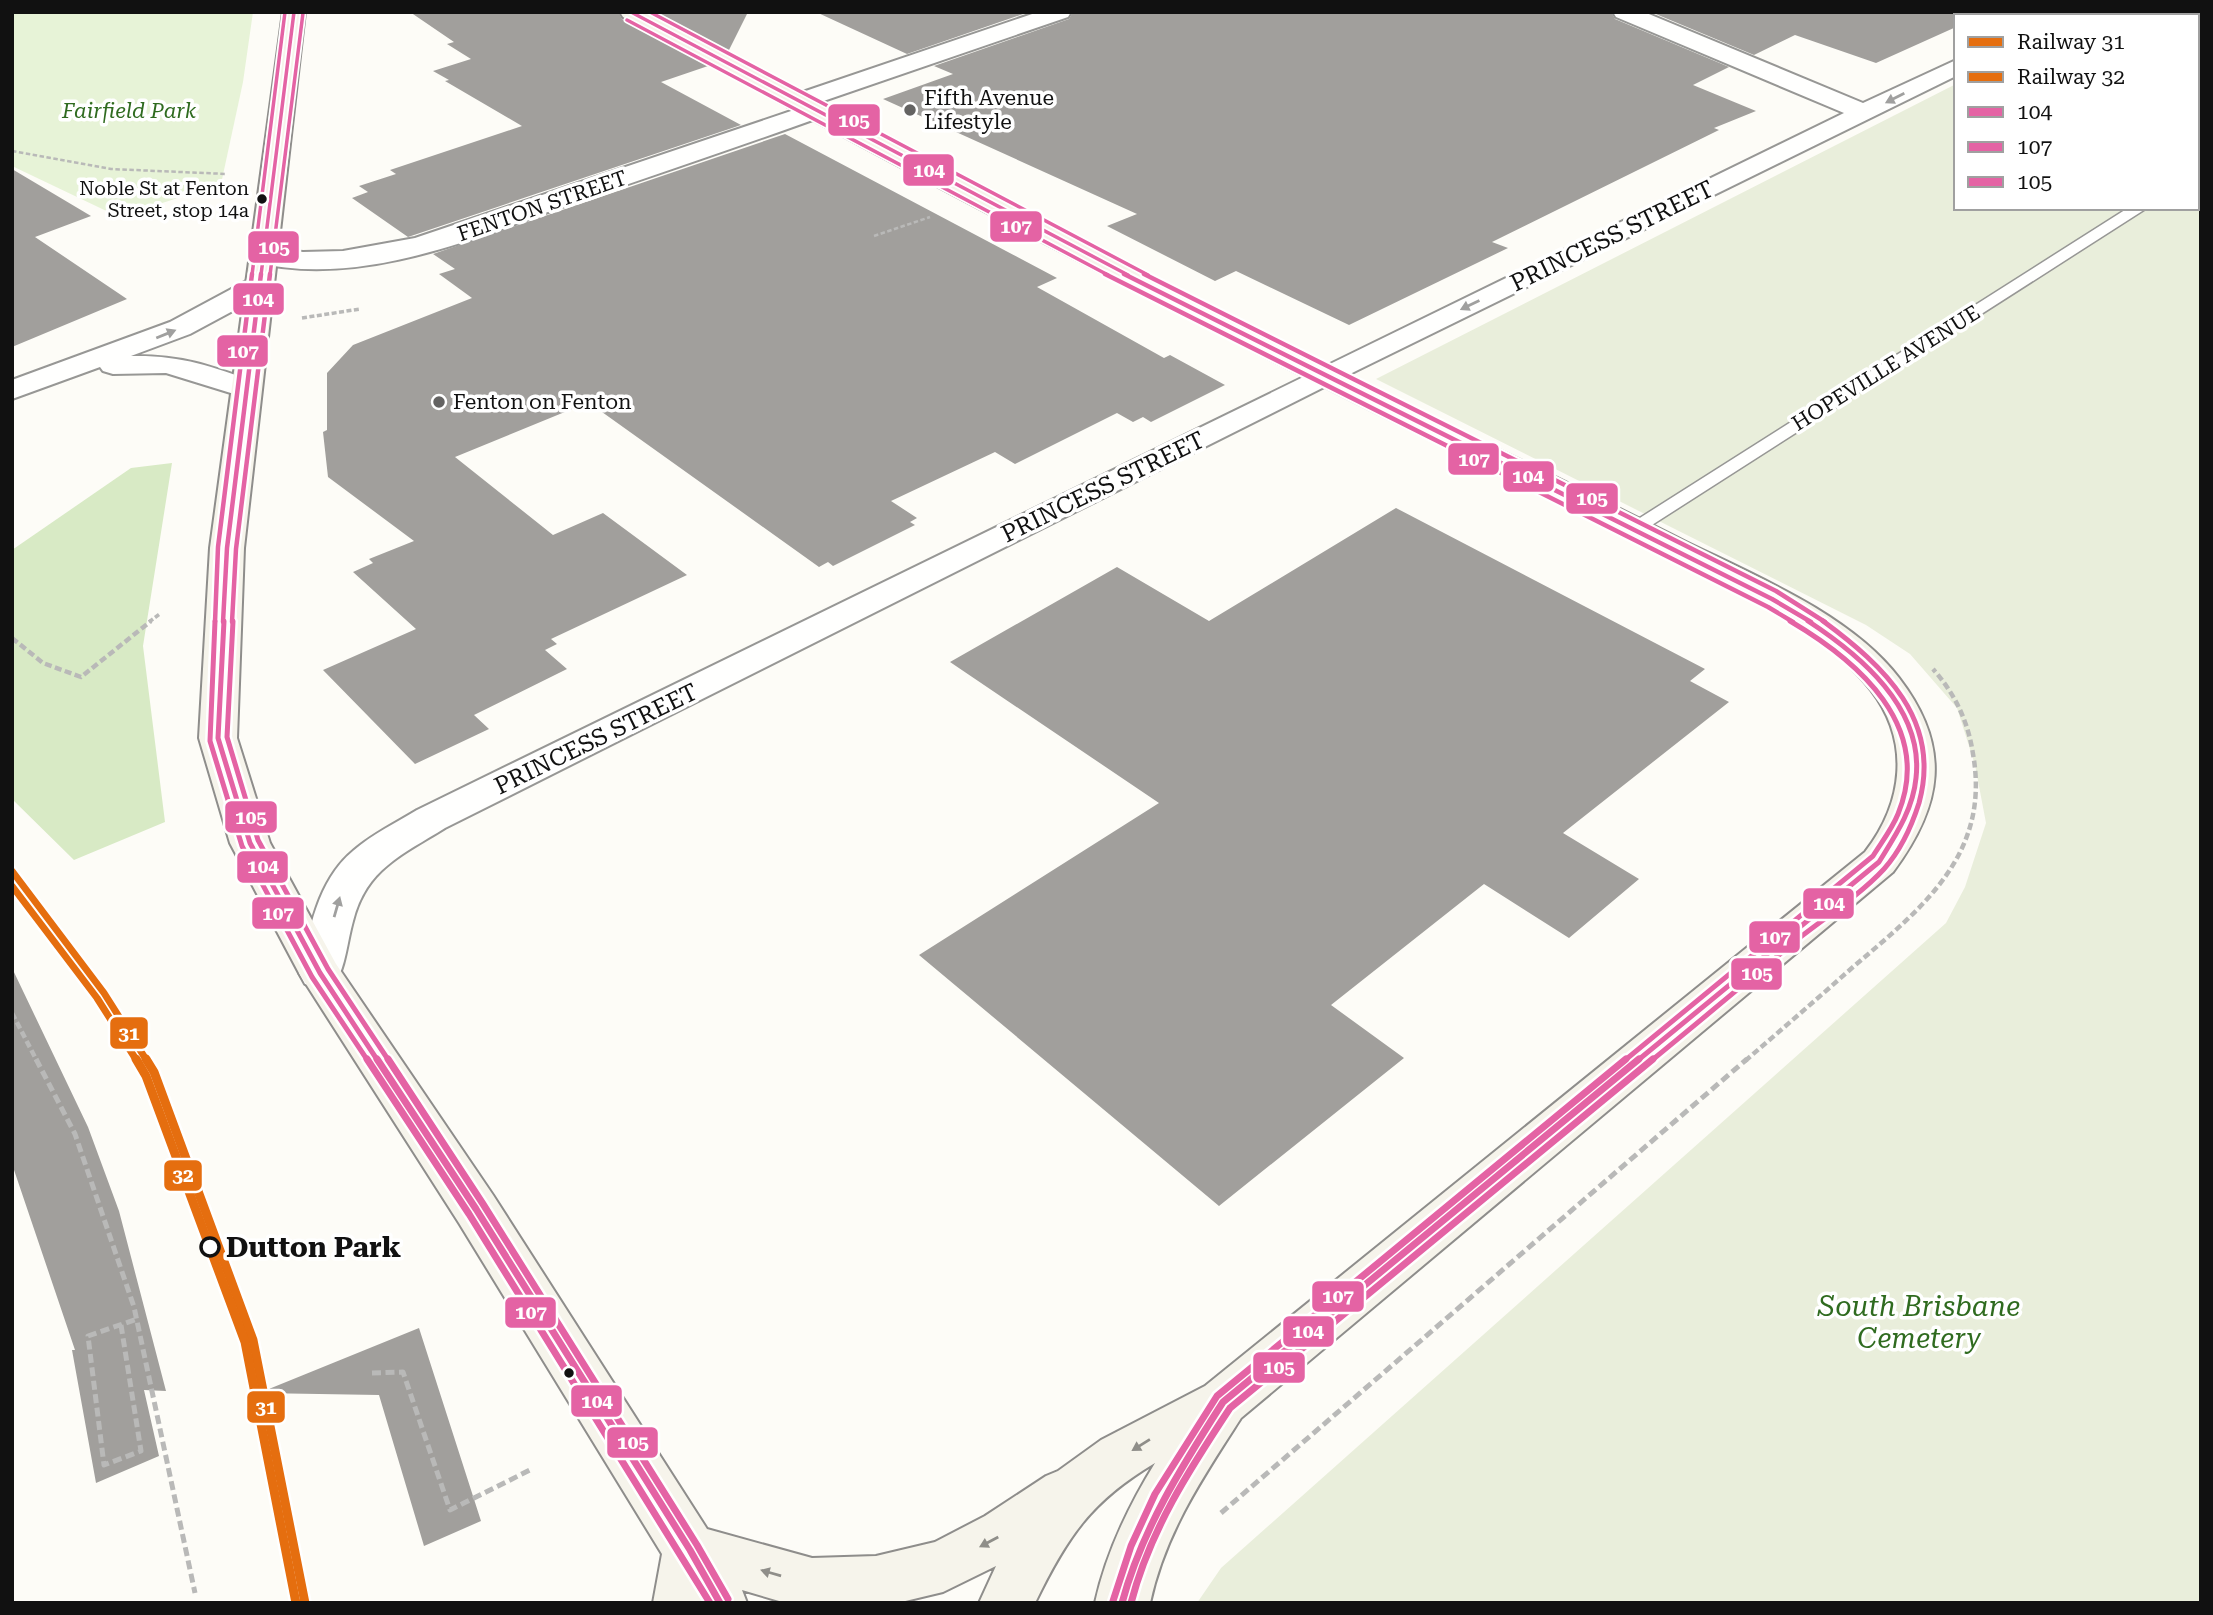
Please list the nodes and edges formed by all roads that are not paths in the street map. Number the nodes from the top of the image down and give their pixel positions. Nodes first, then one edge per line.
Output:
1 (294, 12) edge
2 (631, 12) edge
3 (1060, 12) edge
4 (1623, 12) edge
5 (1954, 68) edge
6 (804, 107) junction
7 (1865, 113) junction
8 (2136, 210) edge
9 (263, 256) junction
10 (260, 285) junction
11 (79, 366) junction
12 (1326, 376) junction
13 (247, 389) junction
14 (12, 390) edge
15 (1634, 528) junction
16 (320, 973) junction
17 (1223, 1402) junction
18 (1088, 1479) junction
19 (690, 1550) junction
20 (681, 1603) edge
21 (720, 1603) edge
22 (1006, 1603) edge
23 (1122, 1603) edge

1 - 9 main road
2 - 6 main road
3 - 6 street, FENTON STREET
4 - 7 street
5 -> 7 street, PRINCESS STREET
6 - 9 street, FENTON STREET
6 - 12 main road
7 -> 12 street, PRINCESS STREET
8 - 15 lane, HOPEVILLE AVENUE
9 - 10 main road
11 -> 10 street
10 - 13 main road
11 - 13 street
11 - 14 street
12 - 15 main road
16 -> 12 street, PRINCESS STREET
13 - 16 main road
15 - 17 main road
16 - 19 main road
17 -> 18 main road
17 - 23 main road
18 -> 19 main road
18 - 22 main road
19 - 20 main road
19 - 21 main road

